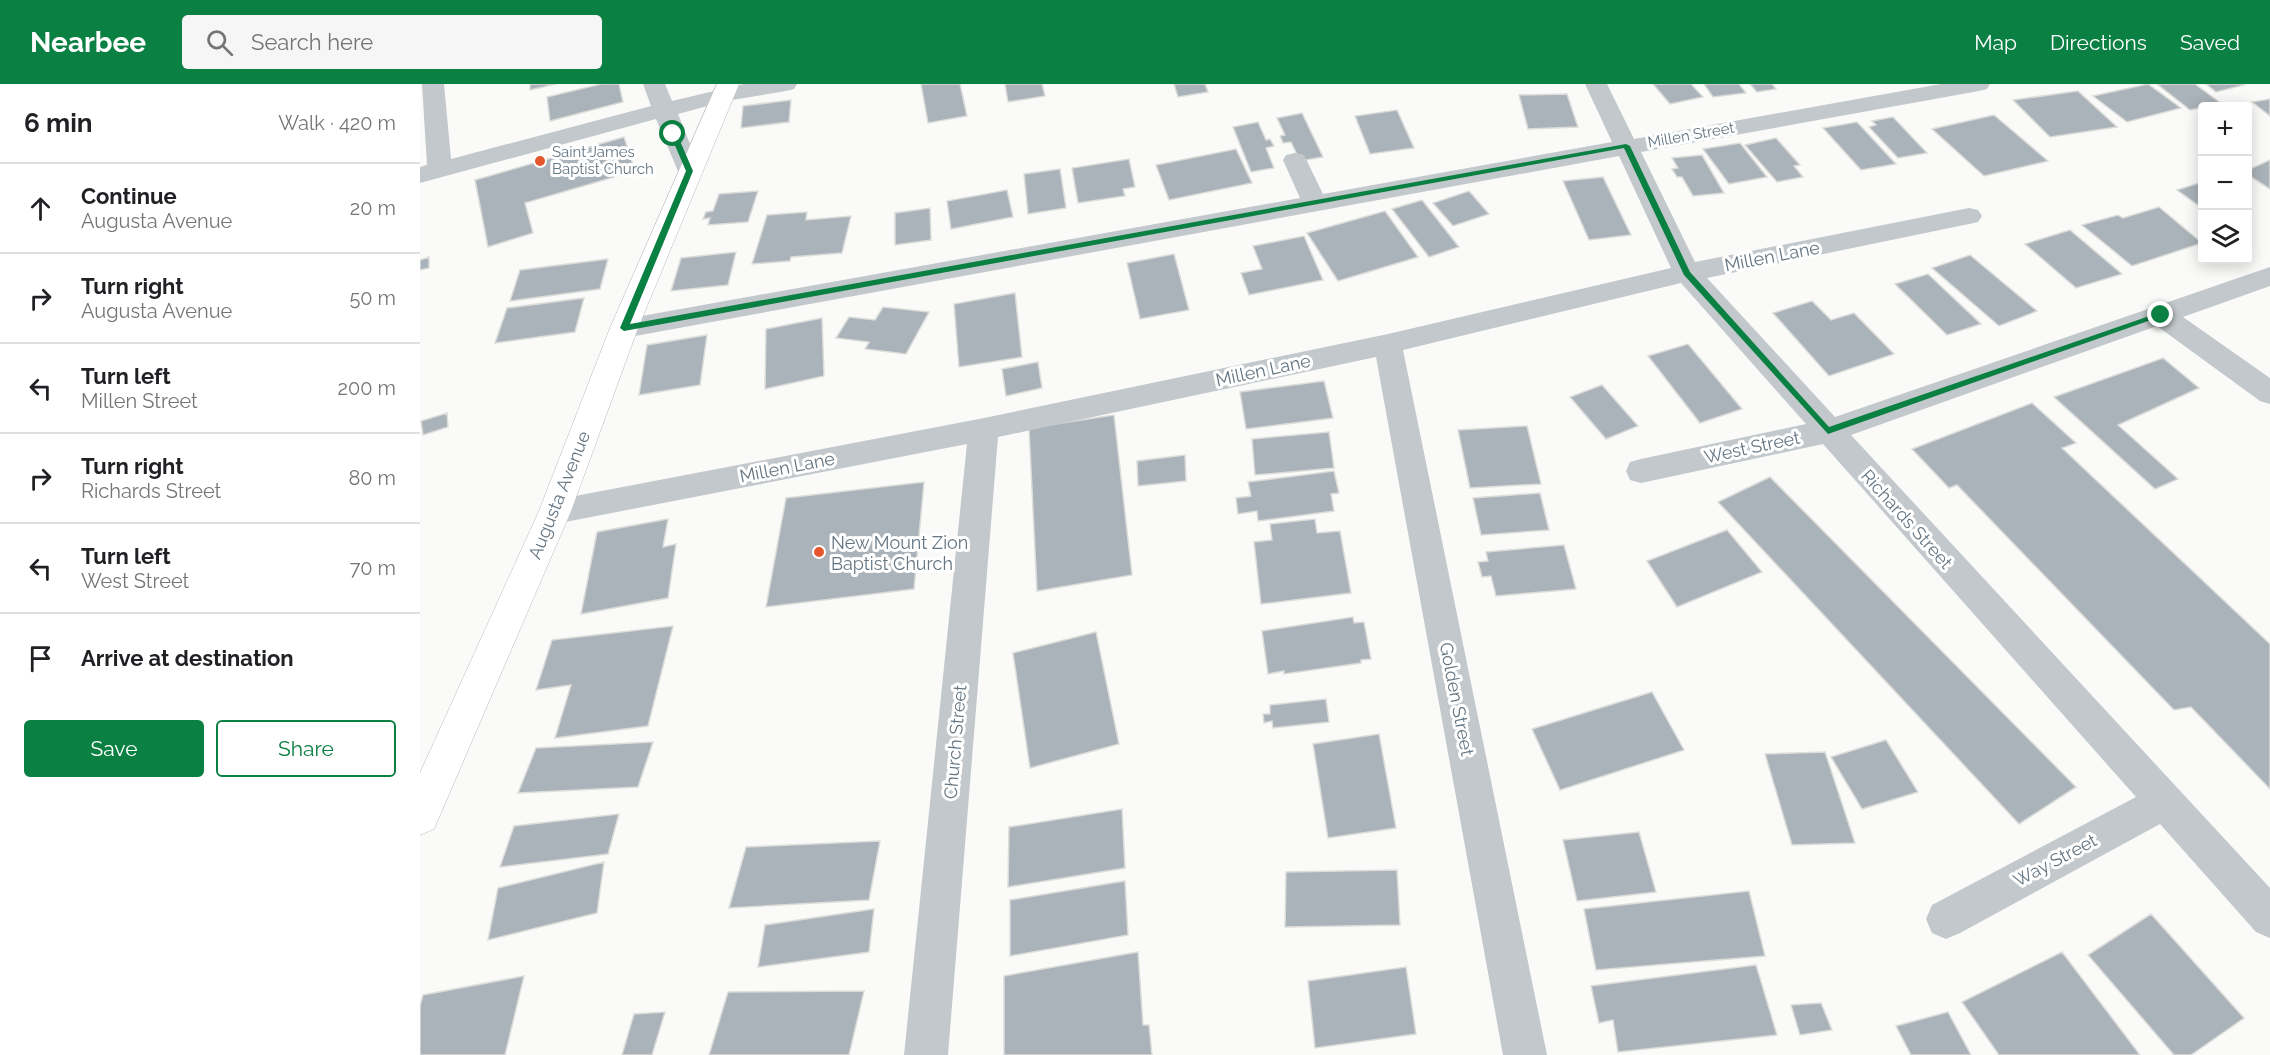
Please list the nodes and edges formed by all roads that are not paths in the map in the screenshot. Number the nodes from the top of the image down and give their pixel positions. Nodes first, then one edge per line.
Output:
1 (433, 84) edge
2 (654, 84) edge
3 (786, 84) edge
4 (1596, 84) edge
5 (1978, 84) edge
6 (726, 89) edge
7 (663, 110) junction
8 (1626, 146) junction
9 (1287, 161) dead end
10 (689, 171) junction
11 (430, 173) edge
12 (1305, 204) junction
13 (1969, 216) dead end
14 (1687, 273) junction
15 (2270, 276) edge
16 (2161, 315) junction
17 (624, 328) junction
18 (1388, 344) junction
19 (2270, 393) edge
20 (984, 429) junction
21 (1828, 431) junction
22 (1641, 471) dead end
23 (555, 511) junction
24 (2164, 801) junction
25 (420, 816) edge
26 (2270, 918) edge
27 (1946, 920) dead end
28 (926, 1055) edge
29 (1525, 1055) edge

1 - 11 street
2 - 7 street
3 - 6 street
4 - 8 street, Richards Street
5 - 8 street, Millen Street
6 - 7 street
6 - 10 main road, Augusta Avenue
7 - 10 street
7 - 11 street
8 - 12 street, Millen Street
8 - 14 street, Richards Street
9 - 12 street
10 - 17 main road, Augusta Avenue
12 - 17 street, Millen Street
13 - 14 street, Millen Lane
14 - 18 street, Millen Lane
14 - 21 street, Richards Street
15 - 16 street, West Street
16 - 19 street
16 - 21 street, West Street
17 - 23 main road, Augusta Avenue
18 - 20 street, Millen Lane
18 - 29 street, Golden Street
20 - 23 street, Millen Lane
20 - 28 street, Church Street
21 - 22 street, West Street
21 - 24 street, Richards Street
23 - 25 main road, Augusta Avenue
24 - 26 street, Richards Street
24 - 27 street, Way Street

